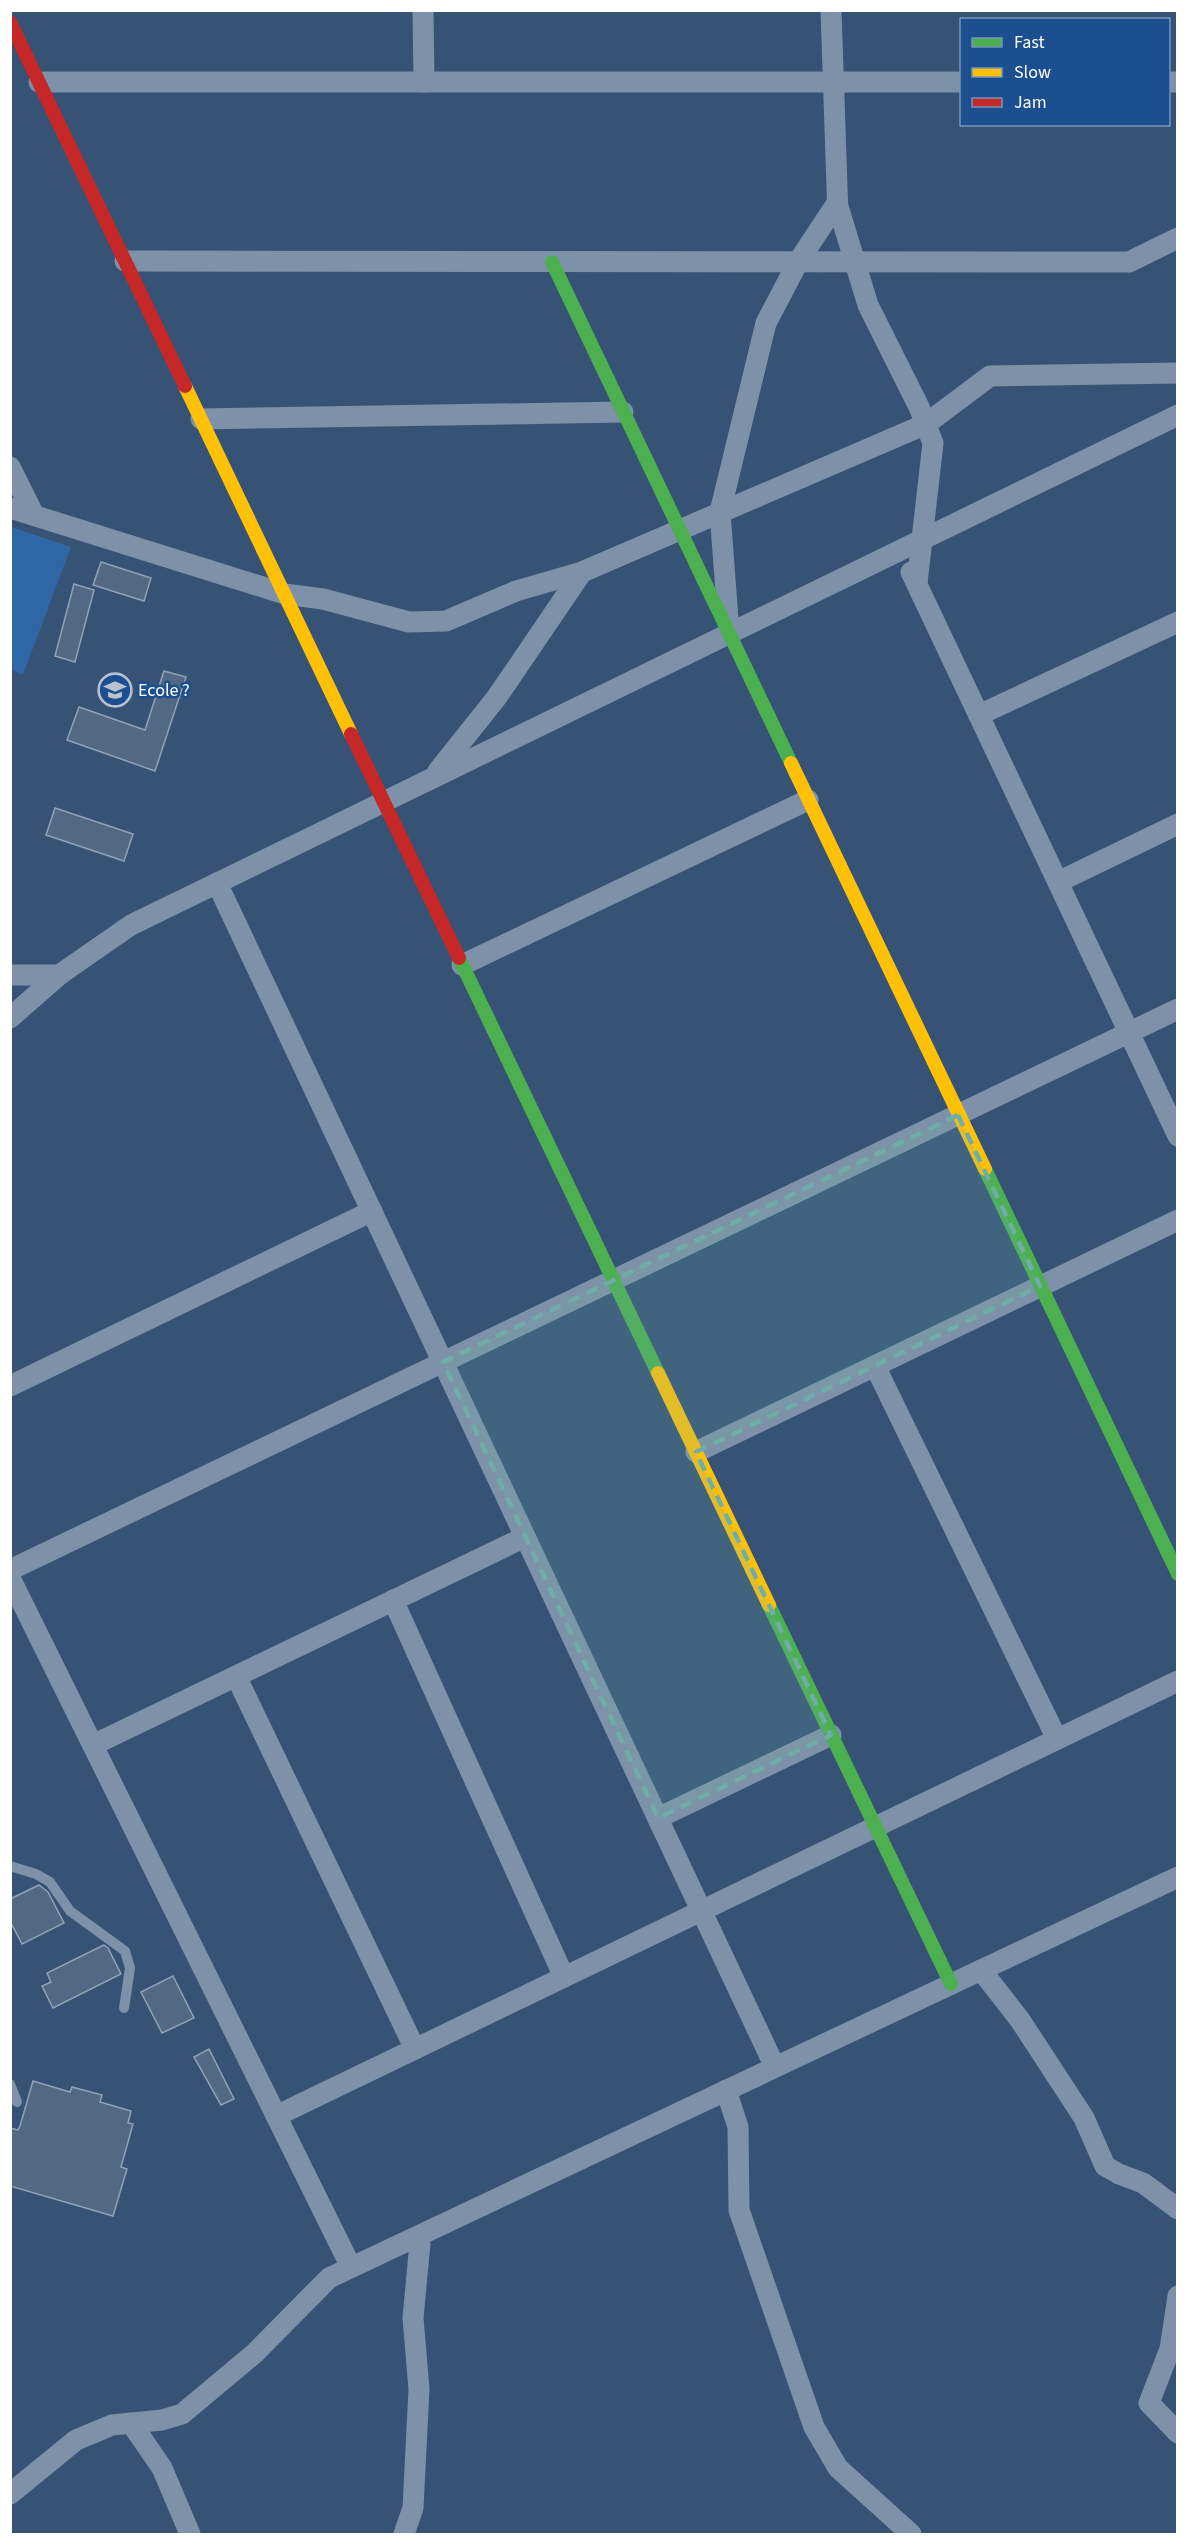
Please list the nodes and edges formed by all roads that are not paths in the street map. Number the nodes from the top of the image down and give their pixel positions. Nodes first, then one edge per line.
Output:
1 (423, 10) edge
2 (831, 10) edge
3 (10, 22) edge
4 (39, 82) junction
5 (424, 82) junction
6 (834, 82) junction
7 (960, 82) edge
8 (837, 203) junction
9 (1178, 237) edge
10 (125, 261) junction
11 (552, 262) junction
12 (798, 262) junction
13 (848, 262) junction
14 (1178, 373) edge
15 (623, 412) junction
16 (1178, 416) edge
17 (201, 419) junction
18 (926, 424) junction
19 (10, 467) edge
20 (10, 508) edge
21 (720, 512) junction
22 (34, 515) junction
23 (679, 530) junction
24 (910, 545) junction
25 (582, 572) junction
26 (285, 594) junction
27 (1178, 622) edge
28 (729, 633) junction
29 (979, 715) junction
30 (434, 777) junction
31 (808, 800) junction
32 (384, 801) junction
33 (1178, 824) edge
34 (1058, 882) junction
35 (217, 883) junction
36 (462, 965) junction
37 (10, 975) edge
38 (59, 975) junction
39 (1178, 1009) edge
40 (10, 1018) edge
41 (1129, 1033) junction
42 (958, 1115) junction
43 (1178, 1136) edge
44 (372, 1211) junction
45 (1178, 1220) edge
46 (614, 1280) junction
47 (1040, 1286) junction
48 (443, 1362) junction
49 (875, 1366) junction
50 (10, 1386) edge
51 (696, 1452) junction
52 (525, 1537) junction
53 (10, 1570) edge
54 (1178, 1574) edge
55 (10, 1578) edge
56 (393, 1600) junction
57 (236, 1676) junction
58 (1178, 1681) edge
59 (831, 1735) junction
60 (1057, 1739) junction
61 (93, 1745) junction
62 (658, 1818) junction
63 (875, 1826) junction
64 (10, 1866) edge
65 (1178, 1877) edge
66 (702, 1910) junction
67 (981, 1970) junction
68 (564, 1977) junction
69 (951, 1984) junction
70 (124, 2008) dead end
71 (415, 2049) junction
72 (775, 2067) junction
73 (10, 2084) edge
74 (726, 2090) junction
75 (17, 2102) dead end
76 (276, 2116) junction
77 (1178, 2209) edge
78 (420, 2244) dead end
79 (351, 2267) junction
80 (1178, 2296) edge
81 (131, 2423) junction
82 (1178, 2433) edge
83 (10, 2494) edge
84 (190, 2535) edge
85 (404, 2535) edge
86 (911, 2535) edge

1 - 5 street
2 - 6 street
3 - 4 street
4 - 5 street
4 - 10 street
5 - 6 street
6 - 7 street
6 - 8 street
8 - 12 street
8 - 13 street
9 - 13 street
10 - 11 street
10 - 17 street
11 - 12 street
11 - 15 street
12 - 13 street
12 - 21 street
13 - 18 street
14 - 18 street
15 - 17 street
15 - 23 street
16 - 24 street
17 - 26 street
18 - 21 street
18 - 24 street
19 - 22 street
20 - 22 street
21 - 23 street
21 - 28 street
22 - 26 street
23 - 25 street
23 - 28 street
24 - 28 street
24 - 29 street
25 - 26 street
25 - 30 street
26 - 32 street
27 - 29 street
28 - 30 street
28 - 31 street
29 - 34 street
30 - 32 street
31 - 36 street
31 - 42 street
32 - 35 street
32 - 36 street
33 - 34 street
34 - 41 street
35 - 38 street
35 - 44 street
36 - 46 street
37 - 38 street
38 - 40 street
39 - 41 street
41 - 42 street
41 - 43 street
42 - 46 street
42 - 47 street
44 - 48 street
44 - 50 street
45 - 47 street
46 - 48 street
46 - 51 street
47 - 49 street
47 - 54 street
48 - 52 street
48 - 53 street
49 - 51 street
49 - 60 street
51 - 59 street
52 - 56 street
52 - 62 street
55 - 61 street
56 - 57 street
56 - 68 street
57 - 61 street
57 - 71 street
58 - 60 street
59 - 62 street
59 - 63 street
60 - 63 street
61 - 76 street
62 - 66 street
63 - 66 street
63 - 69 street
64 - 70 lane
65 - 67 street
66 - 68 street
66 - 72 street
67 - 69 street
67 - 77 street
68 - 71 street
69 - 72 street
71 - 76 street
72 - 74 street
73 - 75 lane
74 - 79 street
74 - 86 street
76 - 79 street
78 - 85 street
79 - 81 street
80 - 82 street
81 - 83 street
81 - 84 street

